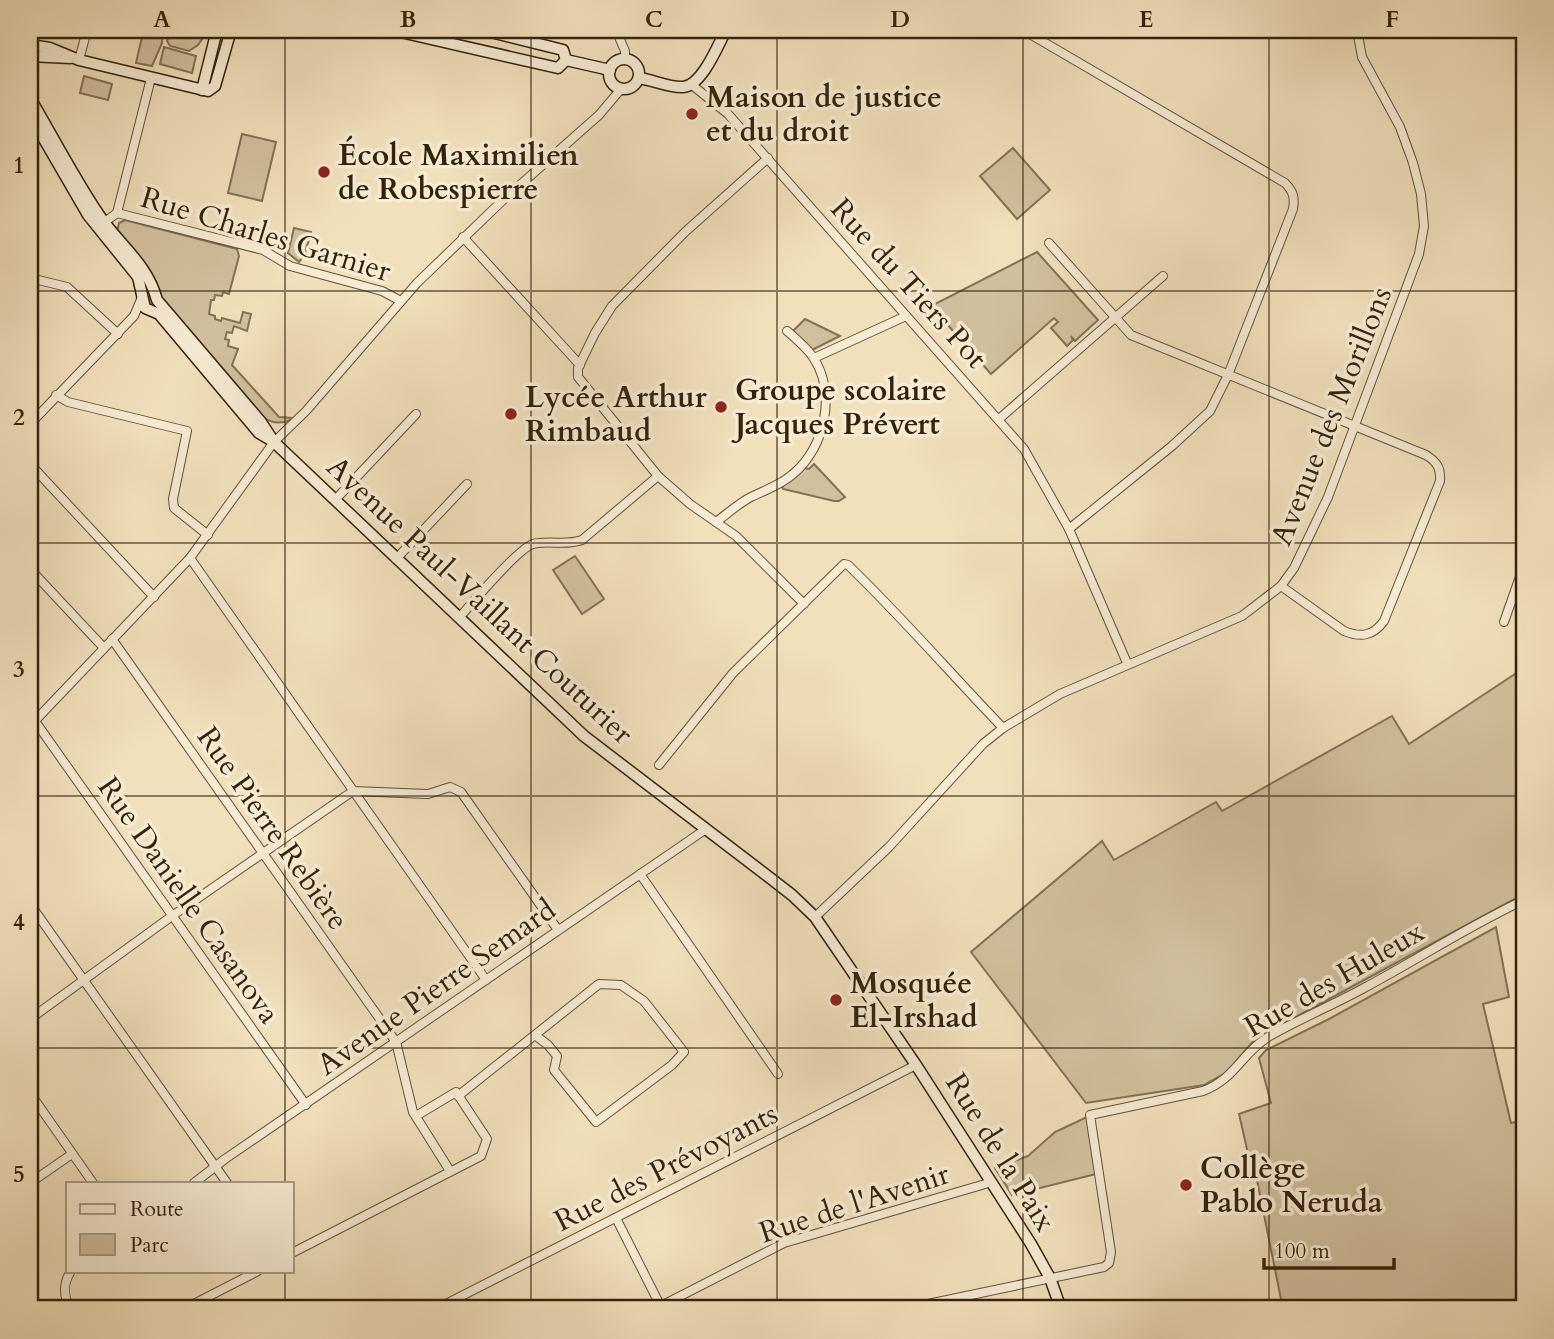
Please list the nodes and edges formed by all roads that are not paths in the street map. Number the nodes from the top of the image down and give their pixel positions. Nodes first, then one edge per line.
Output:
1 (87, 30) edge
2 (217, 30) edge
3 (231, 30) edge
4 (392, 30) edge
5 (483, 30) edge
6 (616, 30) edge
7 (726, 30) edge
8 (1023, 30) edge
9 (1356, 30) edge
10 (419, 32) edge
11 (30, 45) edge
12 (30, 56) edge
13 (76, 59) junction
14 (625, 59) junction
15 (566, 60) junction
16 (610, 70) junction
17 (151, 78) junction
18 (639, 78) junction
19 (692, 85) junction
20 (621, 89) junction
21 (202, 90) junction
22 (30, 98) edge
23 (30, 115) edge
24 (768, 158) junction
25 (117, 213) junction
26 (101, 226) junction
27 (463, 237) junction
28 (1049, 243) dead end
29 (1163, 276) dead end
30 (30, 278) edge
31 (153, 284) junction
32 (141, 293) junction
33 (157, 300) junction
34 (401, 301) junction
35 (148, 310) junction
36 (134, 316) junction
37 (906, 316) junction
38 (1115, 318) junction
39 (787, 331) dead end
40 (118, 334) junction
41 (814, 358) junction
42 (580, 365) junction
43 (1228, 375) junction
44 (56, 396) junction
45 (416, 414) dead end
46 (999, 419) junction
47 (30, 424) edge
48 (1355, 426) junction
49 (274, 442) junction
50 (30, 464) edge
51 (658, 476) junction
52 (467, 484) dead end
53 (335, 500) junction
54 (716, 522) junction
55 (1069, 529) junction
56 (208, 535) junction
57 (190, 558) junction
58 (396, 559) junction
59 (1524, 565) edge
60 (30, 569) edge
61 (1281, 586) junction
62 (154, 597) junction
63 (804, 604) junction
64 (458, 618) junction
65 (1504, 622) dead end
66 (113, 639) junction
67 (104, 648) junction
68 (1127, 663) junction
69 (32, 720) edge
70 (1003, 728) junction
71 (659, 765) dead end
72 (353, 791) junction
73 (706, 828) junction
74 (263, 854) junction
75 (640, 874) junction
76 (1524, 900) edge
77 (30, 904) edge
78 (172, 916) junction
79 (815, 917) junction
80 (558, 930) junction
81 (84, 980) junction
82 (486, 980) junction
83 (30, 1019) edge
84 (890, 1026) joint
85 (534, 1035) junction
86 (396, 1042) junction
87 (916, 1065) junction
88 (778, 1074) dead end
89 (30, 1093) edge
90 (458, 1096) junction
91 (306, 1105) junction
92 (416, 1116) junction
93 (72, 1154) junction
94 (216, 1168) junction
95 (450, 1171) junction
96 (92, 1182) edge
97 (195, 1182) edge
98 (226, 1182) edge
99 (992, 1182) junction
100 (30, 1183) edge
101 (616, 1218) junction
102 (294, 1252) edge
103 (256, 1272) edge
104 (69, 1274) edge
105 (1049, 1278) junction
106 (660, 1308) edge
107 (71, 1309) edge
108 (184, 1309) edge
109 (436, 1309) edge
110 (904, 1309) edge
111 (1061, 1309) edge

1 - 13 street
2 - 21 street
3 - 21 street
4 - 10 street
5 - 15 street
6 - 14 street
7 - 19 street
8 - 43 street
9 - 48 street, Avenue des Morillons
10 - 15 street
11 - 13 street
12 - 13 street
13 - 17 street
14 - 16 street
14 - 18 street
15 - 16 street
16 - 20 street
17 - 21 street
17 - 25 street
18 - 19 street
18 - 20 street
19 - 24 street, Rue du Tiers Pot
20 - 27 street
22 - 26 street
23 - 26 street
24 - 37 street, Rue du Tiers Pot
24 - 42 street
25 - 26 street
25 - 34 street, Rue Charles Garnier
26 - 31 street
26 - 32 street
27 - 34 street
27 - 42 street
28 - 38 street
29 - 38 street
30 - 40 street
31 - 32 street
31 - 33 street
32 - 35 street
32 - 36 street
33 - 35 street
33 - 49 street
34 - 49 street
35 - 36 street
35 - 49 street
36 - 40 street
37 - 41 street
37 - 46 street, Rue du Tiers Pot
38 - 43 street
38 - 46 street
39 - 41 street
40 - 44 street
41 - 54 street
42 - 51 street
43 - 48 street
43 - 55 street
44 - 47 street
44 - 56 street
45 - 53 street
46 - 55 street, Rue du Tiers Pot
48 - 61 street, Avenue des Morillons
48 - 61 street
49 - 53 street, Avenue Paul-Vaillant Couturier
49 - 56 street
50 - 62 street
51 - 54 street
51 - 64 street
52 - 58 street
53 - 58 street, Avenue Paul-Vaillant Couturier
54 - 63 street
55 - 68 street, Rue du Tiers Pot
56 - 57 street
57 - 62 street
57 - 72 street
58 - 64 street, Avenue Paul-Vaillant Couturier
59 - 65 street
60 - 67 street
61 - 68 street, Avenue des Morillons
62 - 66 street
63 - 70 street
63 - 71 street
64 - 73 street, Avenue Paul-Vaillant Couturier
66 - 67 street
66 - 74 street, Rue Pierre Rebière
67 - 69 street
68 - 70 street, Avenue des Morillons
69 - 78 street, Rue Danielle Casanova
70 - 79 street, Avenue des Morillons
72 - 74 street
72 - 80 street
72 - 82 street
73 - 75 street, Avenue Pierre Semard
73 - 79 street, Avenue Paul-Vaillant Couturier
74 - 78 street
74 - 86 street, Rue Pierre Rebière
75 - 80 street, Avenue Pierre Semard
75 - 88 street
76 - 105 street, Rue des Huleux
77 - 81 street
78 - 81 street
78 - 91 street, Rue Danielle Casanova
79 - 84 street, Avenue Paul-Vaillant Couturier
80 - 82 street, Avenue Pierre Semard
81 - 83 street
81 - 94 street
82 - 86 street, Avenue Pierre Semard
84 - 87 street, Rue de la Paix
85 - 85 street
85 - 90 street
86 - 91 street, Avenue Pierre Semard
86 - 92 street
87 - 99 street, Rue de la Paix
87 - 101 street, Rue des Prévoyants
89 - 93 street
90 - 92 street
90 - 95 street
91 - 94 street, Avenue Pierre Semard
92 - 95 street
93 - 96 street
93 - 100 street
94 - 97 street, Avenue Pierre Semard
94 - 98 street
95 - 102 street
99 - 105 street, Rue de la Paix
99 - 106 street, Rue de l'Avenir
101 - 106 street
101 - 109 street, Rue des Prévoyants
103 - 108 street
104 - 107 street
105 - 110 street, Rue des Huleux
105 - 111 street, Rue de la Paix

